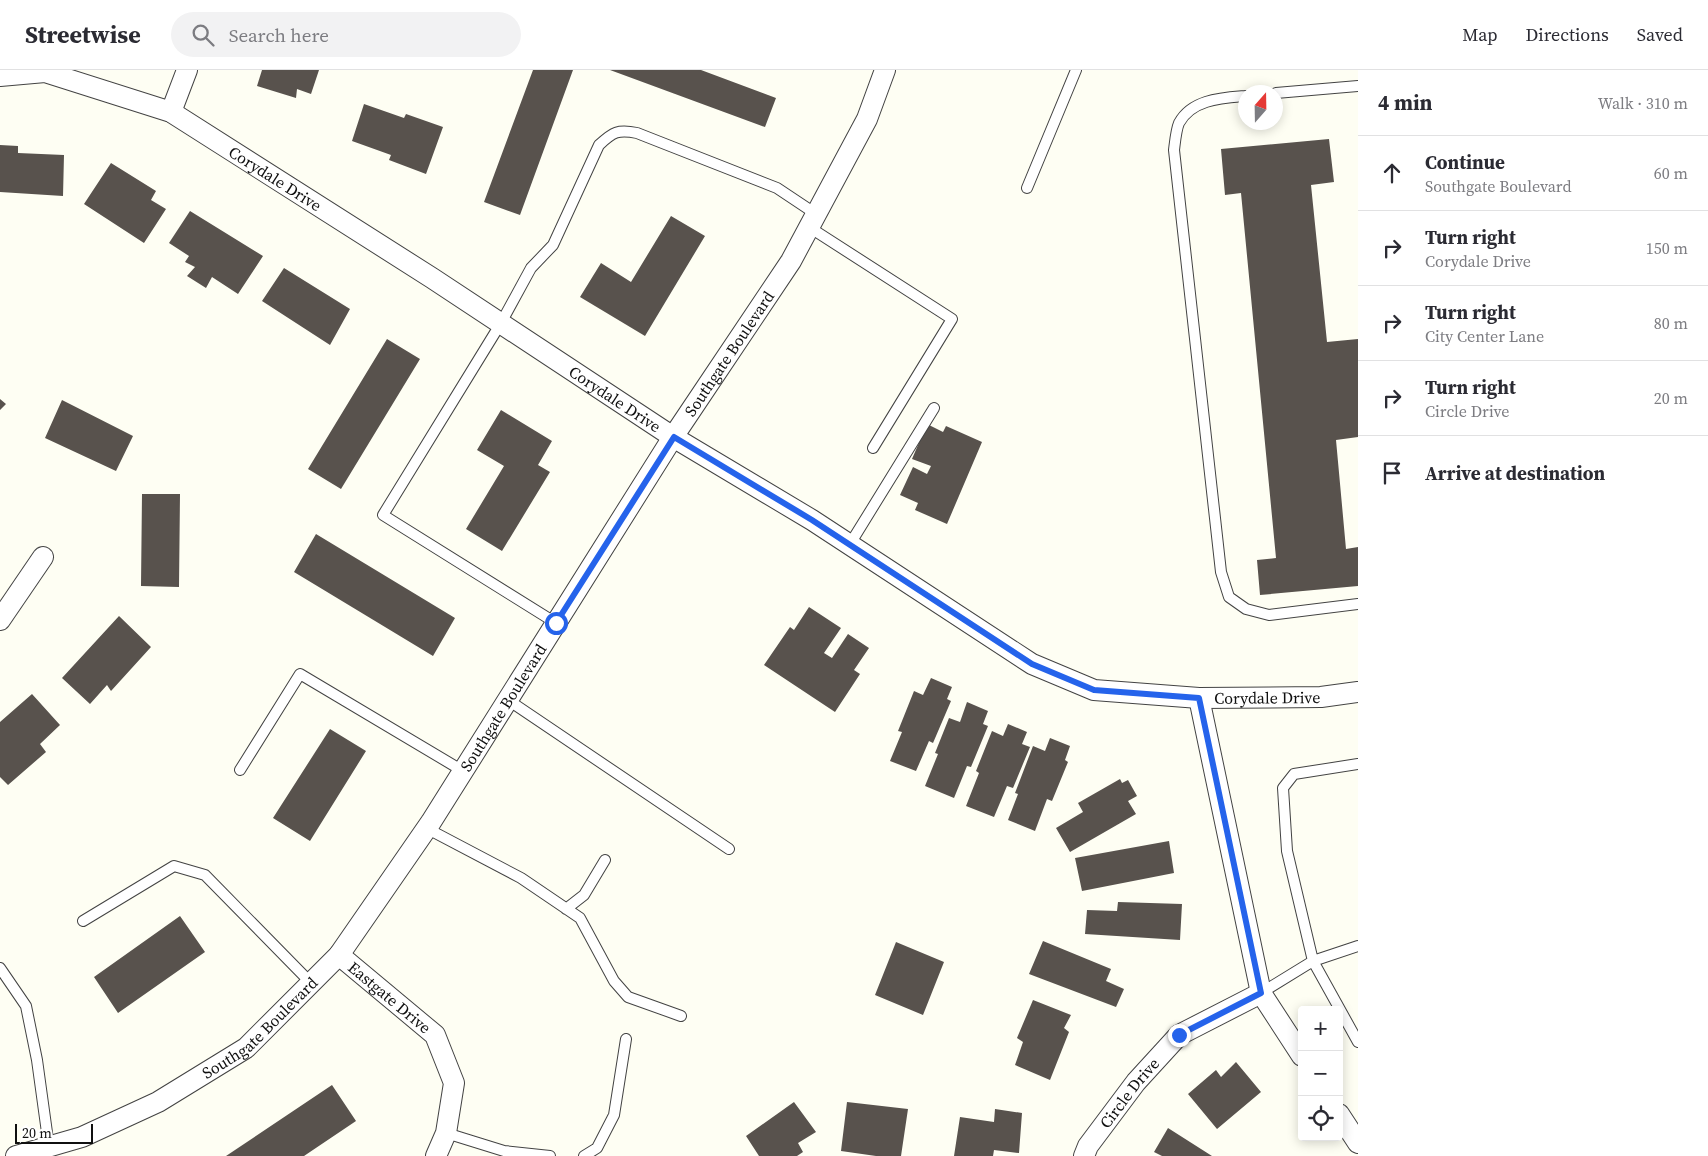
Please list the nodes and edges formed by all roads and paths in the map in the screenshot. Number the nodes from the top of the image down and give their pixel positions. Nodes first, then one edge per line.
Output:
1 (187, 70) edge
2 (885, 70) edge
3 (1076, 70) edge
4 (0, 76) edge
5 (1358, 86) edge
6 (1283, 92) edge
7 (1238, 97) edge
8 (171, 112) junction
9 (1027, 188) dead end
10 (812, 220) junction
11 (501, 323) junction
12 (934, 408) dead end
13 (674, 437) junction
14 (873, 448) dead end
15 (850, 544) junction
16 (43, 557) dead end
17 (1358, 604) edge
18 (0, 620) edge
19 (556, 623) junction
20 (1358, 692) edge
21 (1199, 698) junction
22 (508, 700) junction
23 (1358, 764) edge
24 (240, 770) dead end
25 (463, 771) junction
26 (426, 828) junction
27 (729, 849) dead end
28 (605, 860) dead end
29 (566, 909) junction
30 (83, 921) dead end
31 (1358, 946) edge
32 (339, 955) junction
33 (1312, 961) junction
34 (0, 968) edge
35 (311, 983) junction
36 (1261, 993) junction
37 (680, 1016) dead end
38 (626, 1039) dead end
39 (1358, 1042) edge
40 (1299, 1051) edge
41 (1343, 1120) edge
42 (446, 1133) junction
43 (1358, 1143) edge
44 (49, 1147) junction
45 (16, 1156) edge
46 (436, 1156) edge
47 (550, 1156) edge
48 (584, 1156) edge
49 (1084, 1156) edge

1 - 8 street
2 - 10 street, Southgate Boulevard
3 - 9 lane
4 - 8 street, Corydale Drive
5 - 6 lane
7 - 17 lane
8 - 11 street, Corydale Drive
10 - 11 lane
10 - 13 street, Southgate Boulevard
10 - 14 lane
11 - 13 street, Corydale Drive
11 - 19 lane
12 - 15 lane
13 - 15 street, Corydale Drive
13 - 19 street, Southgate Boulevard
15 - 21 street, Corydale Drive
16 - 18 street
19 - 22 street, Southgate Boulevard
20 - 21 street, Corydale Drive
21 - 36 street
22 - 25 street, Southgate Boulevard
22 - 27 lane
23 - 33 lane
24 - 25 lane
25 - 26 street, Southgate Boulevard
26 - 29 lane
26 - 32 street, Southgate Boulevard
28 - 29 lane
29 - 37 lane
30 - 35 lane
31 - 33 lane
32 - 35 street, Southgate Boulevard
32 - 42 street, Eastgate Drive
33 - 36 lane
33 - 39 lane
34 - 44 lane
35 - 44 street, Southgate Boulevard
36 - 40 street
36 - 49 street, Circle Drive
38 - 48 lane
41 - 43 street
42 - 46 street, Eastgate Drive
42 - 47 lane
44 - 45 street, Southgate Boulevard

